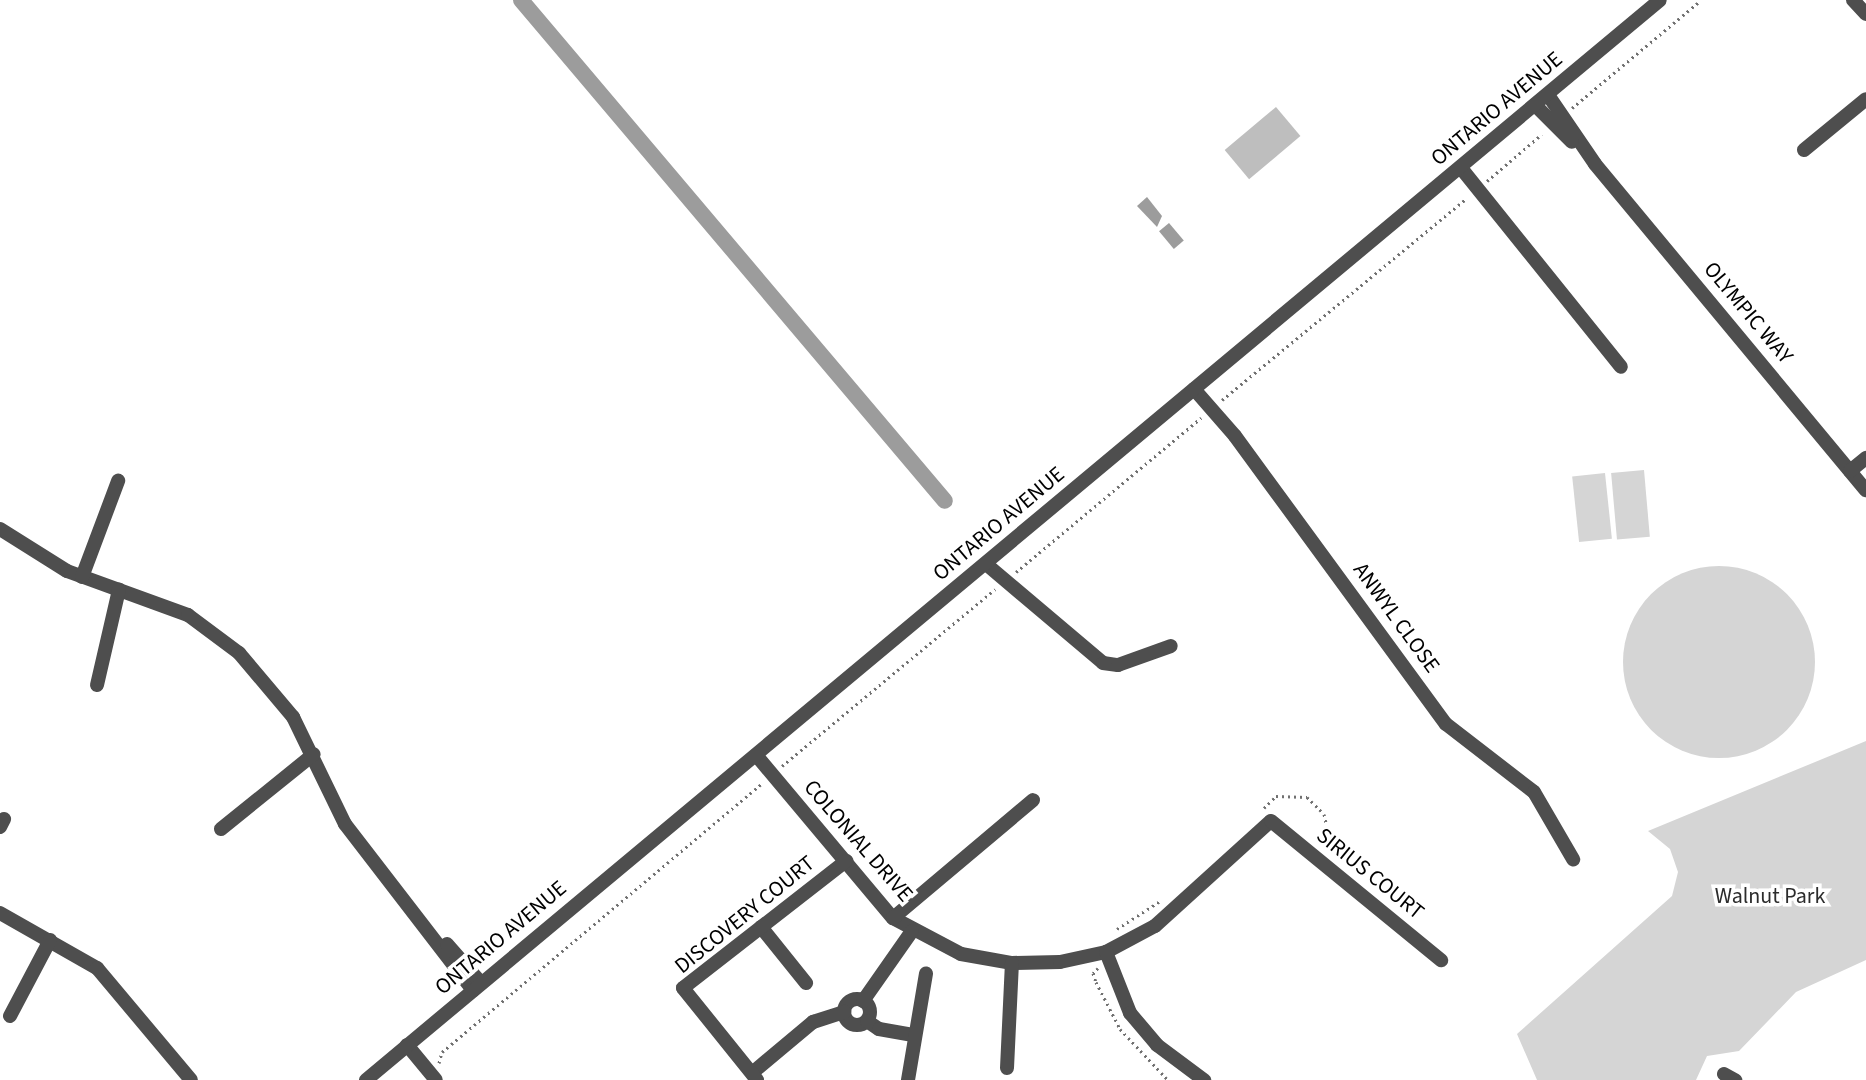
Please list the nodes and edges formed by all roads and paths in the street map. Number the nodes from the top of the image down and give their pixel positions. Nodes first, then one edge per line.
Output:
1 (1660, 0) edge
2 (1701, 0) edge
3 (1853, 0) edge
4 (1866, 14) edge
5 (1548, 95) junction
6 (1866, 99) edge
7 (1535, 105) junction
8 (1558, 120) junction
9 (1804, 150) dead end
10 (1461, 168) junction
11 (1477, 189) junction
12 (1621, 367) dead end
13 (1194, 389) junction
14 (1212, 409) junction
15 (1866, 458) edge
16 (1850, 471) junction
17 (118, 481) dead end
18 (1866, 490) edge
19 (0, 529) edge
20 (986, 564) junction
21 (82, 577) junction
22 (1006, 580) junction
23 (119, 590) junction
24 (1171, 646) dead end
25 (97, 685) dead end
26 (314, 754) junction
27 (756, 755) junction
28 (777, 771) junction
29 (791, 778) dead end
30 (1033, 800) dead end
31 (1255, 816) dead end
32 (1271, 821) joint
33 (221, 829) dead end
34 (1331, 845) dead end
35 (1573, 859) dead end
36 (846, 861) junction
37 (1166, 896) dead end
38 (0, 913) edge
39 (893, 918) junction
40 (761, 927) junction
41 (912, 931) junction
42 (1115, 934) dead end
43 (50, 940) junction
44 (1106, 952) junction
45 (1441, 960) dead end
46 (1012, 963) junction
47 (926, 974) dead end
48 (806, 983) dead end
49 (477, 987) junction
50 (863, 1001) junction
51 (844, 1012) junction
52 (10, 1016) dead end
53 (867, 1021) junction
54 (914, 1035) junction
55 (407, 1045) junction
56 (1007, 1068) dead end
57 (432, 1076) edge
58 (754, 1077) edge
59 (191, 1080) edge
60 (366, 1080) edge
61 (908, 1080) edge
62 (1204, 1080) edge

1 - 5 street, ONTARIO AVENUE
2 - 8 path
3 - 4 street
5 - 7 street, ONTARIO AVENUE
5 - 8 street, OLYMPIC WAY
6 - 9 street
7 - 8 street, OLYMPIC WAY
7 - 10 street, ONTARIO AVENUE
8 - 11 path
8 - 16 street, OLYMPIC WAY
10 - 11 street
10 - 13 street, ONTARIO AVENUE
11 - 12 street
11 - 14 path
13 - 14 street, ANWYL CLOSE
13 - 20 street, ONTARIO AVENUE
14 - 22 path
14 - 35 street, ANWYL CLOSE
15 - 16 street
16 - 18 street, OLYMPIC WAY
17 - 21 street
19 - 21 street
20 - 22 street
20 - 27 street, ONTARIO AVENUE
21 - 23 street
22 - 24 street
22 - 28 path
23 - 25 street
23 - 26 street
26 - 33 street
26 - 49 street
27 - 28 street, COLONIAL DRIVE
27 - 49 street, ONTARIO AVENUE
28 - 29 path
28 - 36 street, COLONIAL DRIVE
28 - 57 path
30 - 39 street
31 - 34 path
32 - 44 street, COLONIAL DRIVE
32 - 45 street, SIRIUS COURT
36 - 39 street, COLONIAL DRIVE
36 - 40 street, DISCOVERY COURT
37 - 42 path
38 - 43 street
39 - 41 street, COLONIAL DRIVE
40 - 48 street
40 - 58 street, DISCOVERY COURT
41 - 46 street, COLONIAL DRIVE
41 - 50 street
43 - 52 street
43 - 59 street
44 - 46 street, COLONIAL DRIVE
44 - 62 street
46 - 56 street
47 - 54 street
49 - 55 street, ONTARIO AVENUE
50 - 51 street
50 - 53 street
51 - 53 street
51 - 58 street
53 - 54 street
54 - 61 street
55 - 57 street
55 - 60 street, ONTARIO AVENUE

